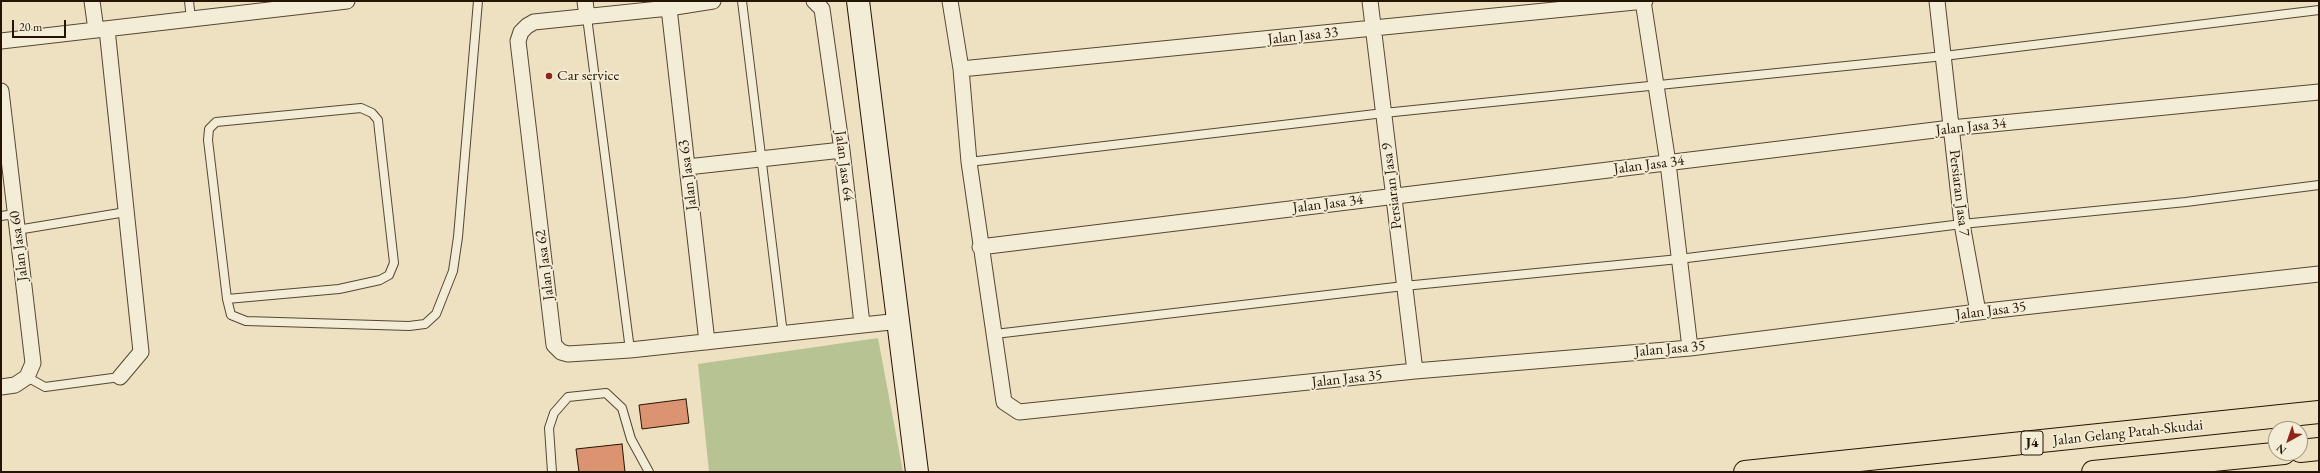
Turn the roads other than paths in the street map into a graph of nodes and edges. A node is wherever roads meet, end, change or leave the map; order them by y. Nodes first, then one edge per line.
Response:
1 (92, 1) edge
2 (189, 1) edge
3 (347, 1) edge
4 (478, 1) edge
5 (585, 1) edge
6 (713, 1) edge
7 (742, 1) edge
8 (858, 1) edge
9 (950, 1) edge
10 (1370, 1) edge
11 (1644, 1) edge
12 (1937, 1) edge
13 (296, 4) edge
14 (818, 5) edge
15 (669, 8) junction
16 (2319, 10) edge
17 (588, 17) junction
18 (192, 19) junction
19 (101, 29) junction
20 (1373, 29) junction
21 (1, 41) edge
22 (1944, 56) junction
23 (960, 69) junction
24 (1657, 87) junction
25 (1, 91) edge
26 (2319, 92) edge
27 (1384, 114) junction
28 (1951, 128) junction
29 (842, 150) junction
30 (761, 160) junction
31 (969, 162) junction
32 (1668, 163) junction
33 (687, 167) junction
34 (2319, 185) edge
35 (1393, 196) junction
36 (126, 212) junction
37 (8, 215) edge
38 (1962, 224) junction
39 (17, 230) junction
40 (980, 247) junction
41 (1679, 259) junction
42 (2319, 274) edge
43 (1404, 286) junction
44 (227, 299) junction
45 (1978, 312) junction
46 (900, 321) junction
47 (862, 324) junction
48 (784, 334) junction
49 (995, 334) junction
50 (707, 342) junction
51 (1690, 348) junction
52 (630, 350) junction
53 (1415, 372) junction
54 (27, 377) junction
55 (120, 377) joint
56 (1, 387) edge
57 (2319, 412) edge
58 (2319, 450) edge
59 (2308, 451) edge
60 (2268, 455) edge
61 (552, 472) edge
62 (649, 472) edge
63 (917, 472) edge
64 (1745, 472) edge
65 (2093, 472) edge

1 - 19 street
2 - 18 lane
3 - 13 street
4 - 44 lane
5 - 17 street
6 - 15 street, Jalan Jasa 62
7 - 30 lane
8 - 46 street
9 - 23 street
10 - 20 street, Persiaran Jasa 9
11 - 20 street, Jalan Jasa 33
11 - 24 street
12 - 22 street, Persiaran Jasa 7
13 - 18 street
14 - 29 street, Jalan Jasa 64
15 - 17 street, Jalan Jasa 62
15 - 33 street, Jalan Jasa 63
16 - 22 lane
17 - 52 lane
17 - 52 street, Jalan Jasa 62
18 - 19 street
19 - 21 street
19 - 36 street
20 - 23 street, Jalan Jasa 33
20 - 27 street, Persiaran Jasa 9
22 - 24 lane
22 - 28 street, Persiaran Jasa 7
23 - 31 street
24 - 27 lane
24 - 32 street
25 - 37 street, Jalan Jasa 60
26 - 28 street, Jalan Jasa 34
27 - 31 lane
27 - 35 street, Persiaran Jasa 9
28 - 32 street, Jalan Jasa 34
28 - 38 street, Persiaran Jasa 7
29 - 30 street
29 - 47 street, Jalan Jasa 64
30 - 33 street
30 - 48 lane
31 - 40 street
32 - 35 street, Jalan Jasa 34
32 - 41 street
33 - 50 street, Jalan Jasa 63
34 - 38 lane
35 - 40 street, Jalan Jasa 34
35 - 43 street, Persiaran Jasa 9
36 - 39 lane
36 - 55 street
37 - 39 street, Jalan Jasa 60
38 - 41 lane
38 - 45 street, Persiaran Jasa 7
39 - 54 street, Jalan Jasa 60
40 - 49 street
41 - 43 lane
41 - 51 street
42 - 45 street, Jalan Jasa 35
43 - 49 lane
43 - 53 street, Persiaran Jasa 9
44 - 44 lane
45 - 51 street, Jalan Jasa 35
46 - 47 street, Jalan Jasa 62
46 - 63 street
47 - 48 street, Jalan Jasa 62
48 - 50 street, Jalan Jasa 62
49 - 53 street, Jalan Jasa 35
50 - 52 street, Jalan Jasa 62
51 - 53 street, Jalan Jasa 35
54 - 55 lane
54 - 56 street
57 - 64 main road, Jalan Gelang Patah-Skudai / J4
58 - 59 main road
60 - 65 main road
61 - 62 lane

